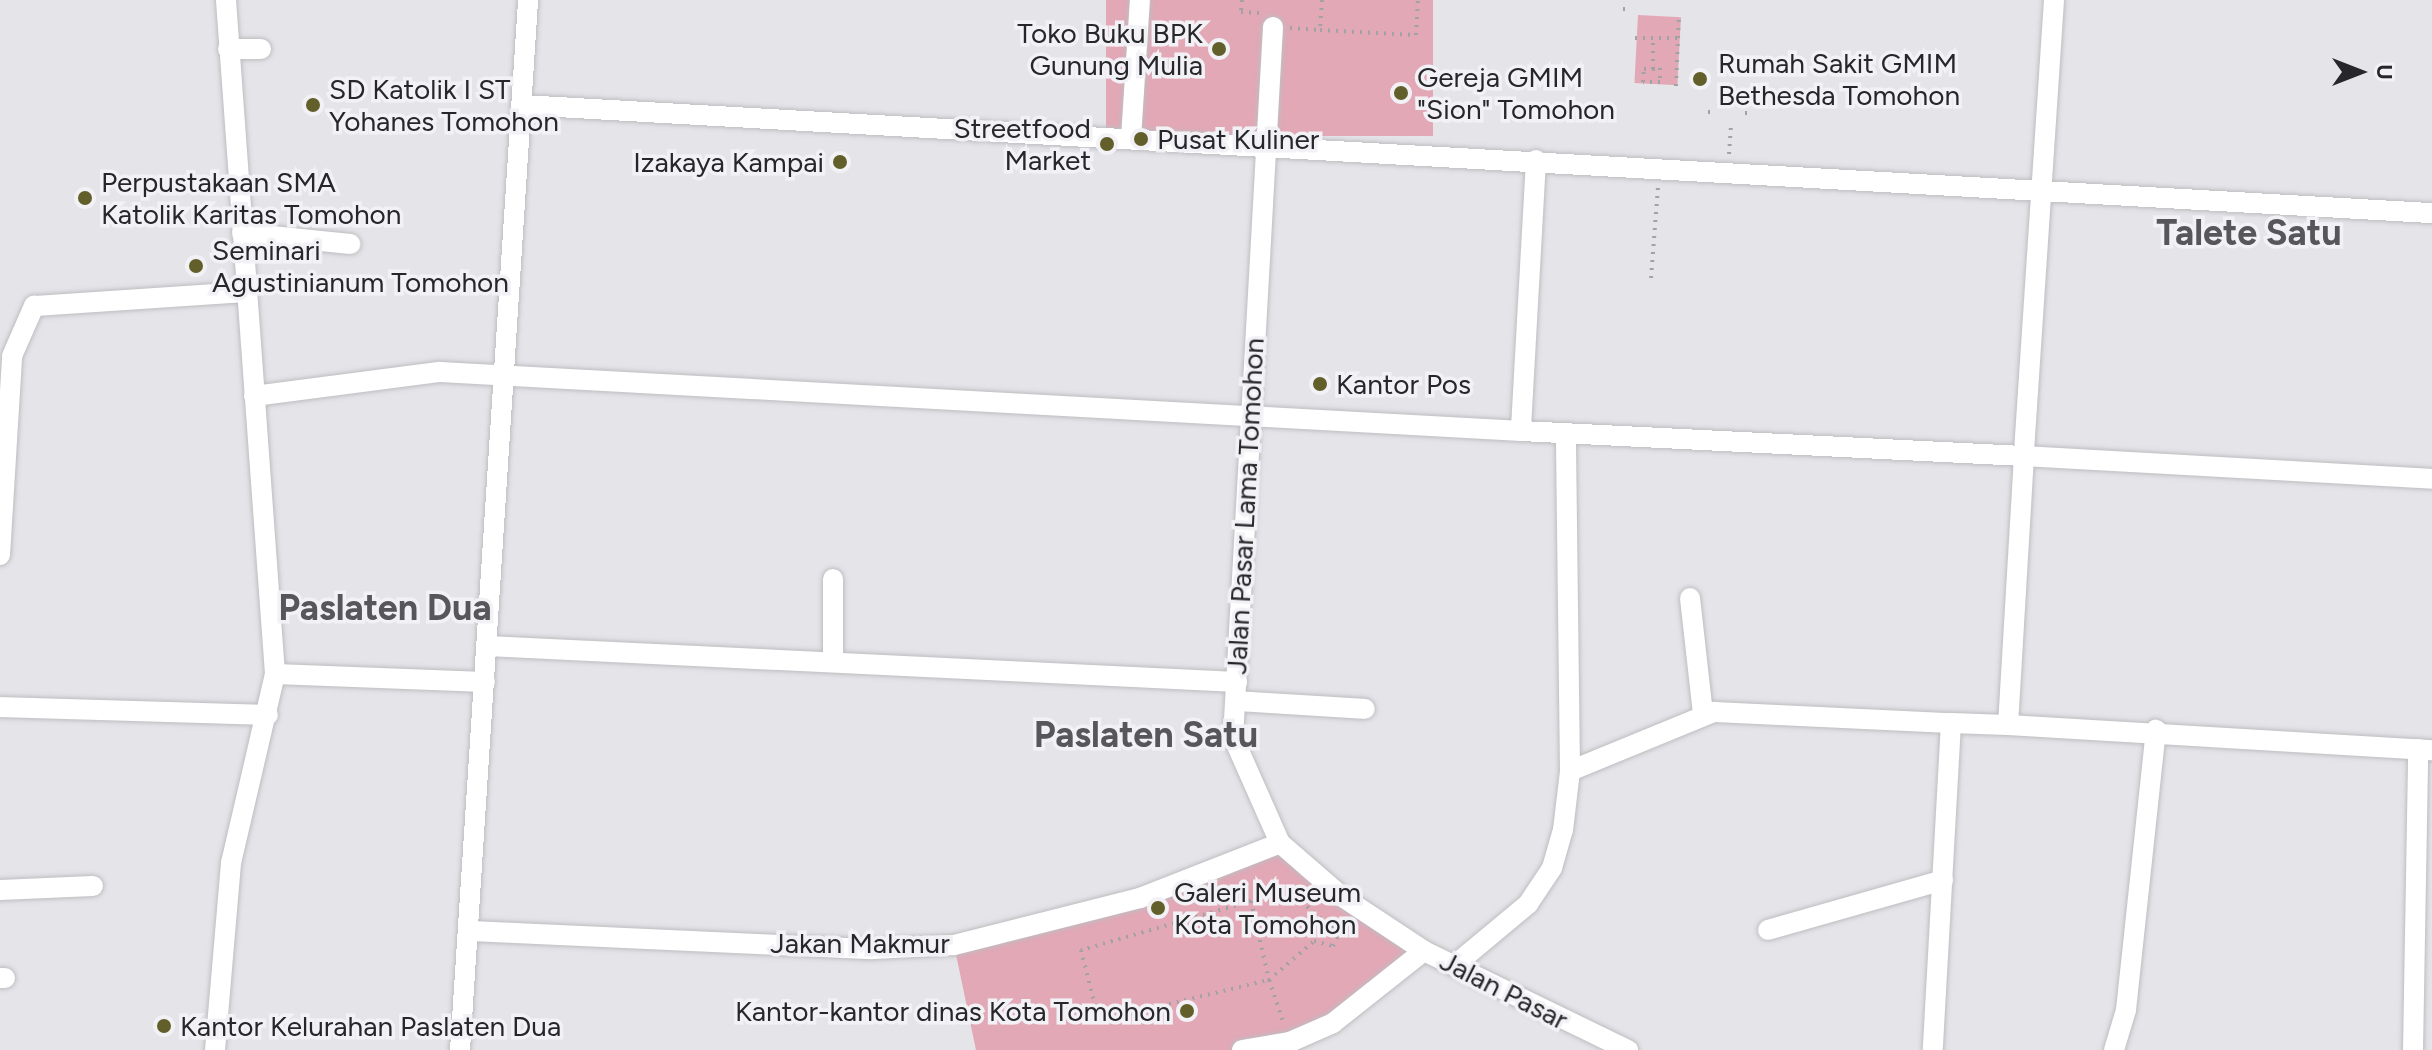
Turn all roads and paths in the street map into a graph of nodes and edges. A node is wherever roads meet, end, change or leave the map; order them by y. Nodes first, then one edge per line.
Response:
1 (226, 0) edge
2 (528, 0) edge
3 (1140, 0) edge
4 (1418, 0) edge
5 (2054, 0) edge
6 (1242, 1) edge
7 (1320, 2) edge
8 (1679, 15) dead end
9 (1274, 20) joint
10 (1635, 38) dead end
11 (1653, 38) junction
12 (1678, 38) junction
13 (228, 49) junction
14 (261, 49) dead end
15 (1653, 69) junction
16 (1676, 86) dead end
17 (522, 105) junction
18 (1731, 124) dead end
19 (1131, 138) junction
20 (1263, 148) junction
21 (1536, 160) junction
22 (1659, 168) junction
23 (1728, 172) junction
24 (2044, 191) junction
25 (2432, 213) edge
26 (242, 233) junction
27 (350, 244) dead end
28 (1651, 278) dead end
29 (247, 292) junction
30 (502, 375) junction
31 (254, 396) junction
32 (1248, 415) junction
33 (1521, 431) junction
34 (1566, 435) junction
35 (2024, 456) junction
36 (2432, 479) edge
37 (0, 555) edge
38 (833, 579) dead end
39 (1690, 598) dead end
40 (487, 646) junction
41 (833, 662) junction
42 (275, 674) junction
43 (485, 682) junction
44 (1236, 692) junction
45 (0, 707) edge
46 (1365, 709) dead end
47 (1703, 714) junction
48 (268, 715) junction
49 (1951, 723) junction
50 (2008, 725) junction
51 (2156, 730) junction
52 (2425, 750) edge
53 (1570, 771) junction
54 (1280, 843) junction
55 (1943, 880) junction
56 (93, 886) dead end
57 (0, 890) edge
58 (1251, 901) junction
59 (1768, 930) dead end
60 (471, 931) junction
61 (1424, 951) junction
62 (1456, 964) junction
63 (1269, 980) junction
64 (2423, 986) edge
65 (1291, 1046) edge
66 (1621, 1049) edge
67 (215, 1050) edge
68 (460, 1050) edge
69 (1242, 1050) edge
70 (1933, 1050) edge
71 (2114, 1050) edge
72 (2413, 1050) edge

1 - 13 street
2 - 17 street
3 - 19 street
4 - 7 path
5 - 24 street
6 - 9 path
8 - 12 path
9 - 20 street, Jalan Pasar Lama Tomohon
10 - 11 path
11 - 12 path
11 - 15 path
12 - 16 path
13 - 14 street
13 - 26 street
15 - 15 path
17 - 19 street
17 - 30 street
18 - 23 path
19 - 20 street
20 - 21 street
20 - 32 street, Jalan Pasar Lama Tomohon
21 - 22 street
21 - 33 street
22 - 23 street
22 - 28 path
23 - 24 street
24 - 25 street
24 - 35 street
26 - 27 street
26 - 29 street
29 - 31 street
29 - 37 street
30 - 31 street
30 - 32 street
30 - 40 street
31 - 42 street
32 - 33 street
32 - 44 street, Jalan Pasar Lama Tomohon
33 - 34 street
34 - 35 street
34 - 53 street
35 - 36 street
35 - 50 street
38 - 41 street
39 - 47 street
40 - 41 street
40 - 43 street
41 - 44 street
42 - 43 street
42 - 48 street
43 - 60 street
44 - 46 street
44 - 54 street, Jalan Pasar Lama Tomohon
45 - 48 street
47 - 49 street
47 - 53 street
48 - 67 street
49 - 50 street
49 - 55 street
50 - 51 street
51 - 52 street
51 - 71 street
52 - 64 street
53 - 62 street
54 - 60 street, Jakan Makmur
54 - 61 street, Jalan Pasar Lama Tomohon
55 - 59 street
55 - 70 street
56 - 57 street
58 - 63 path
58 - 63 path
58 - 63 path
60 - 68 street
61 - 62 street, Jalan Pasar
61 - 65 street
62 - 66 street, Jalan Pasar
63 - 65 path
64 - 72 street
65 - 69 street

